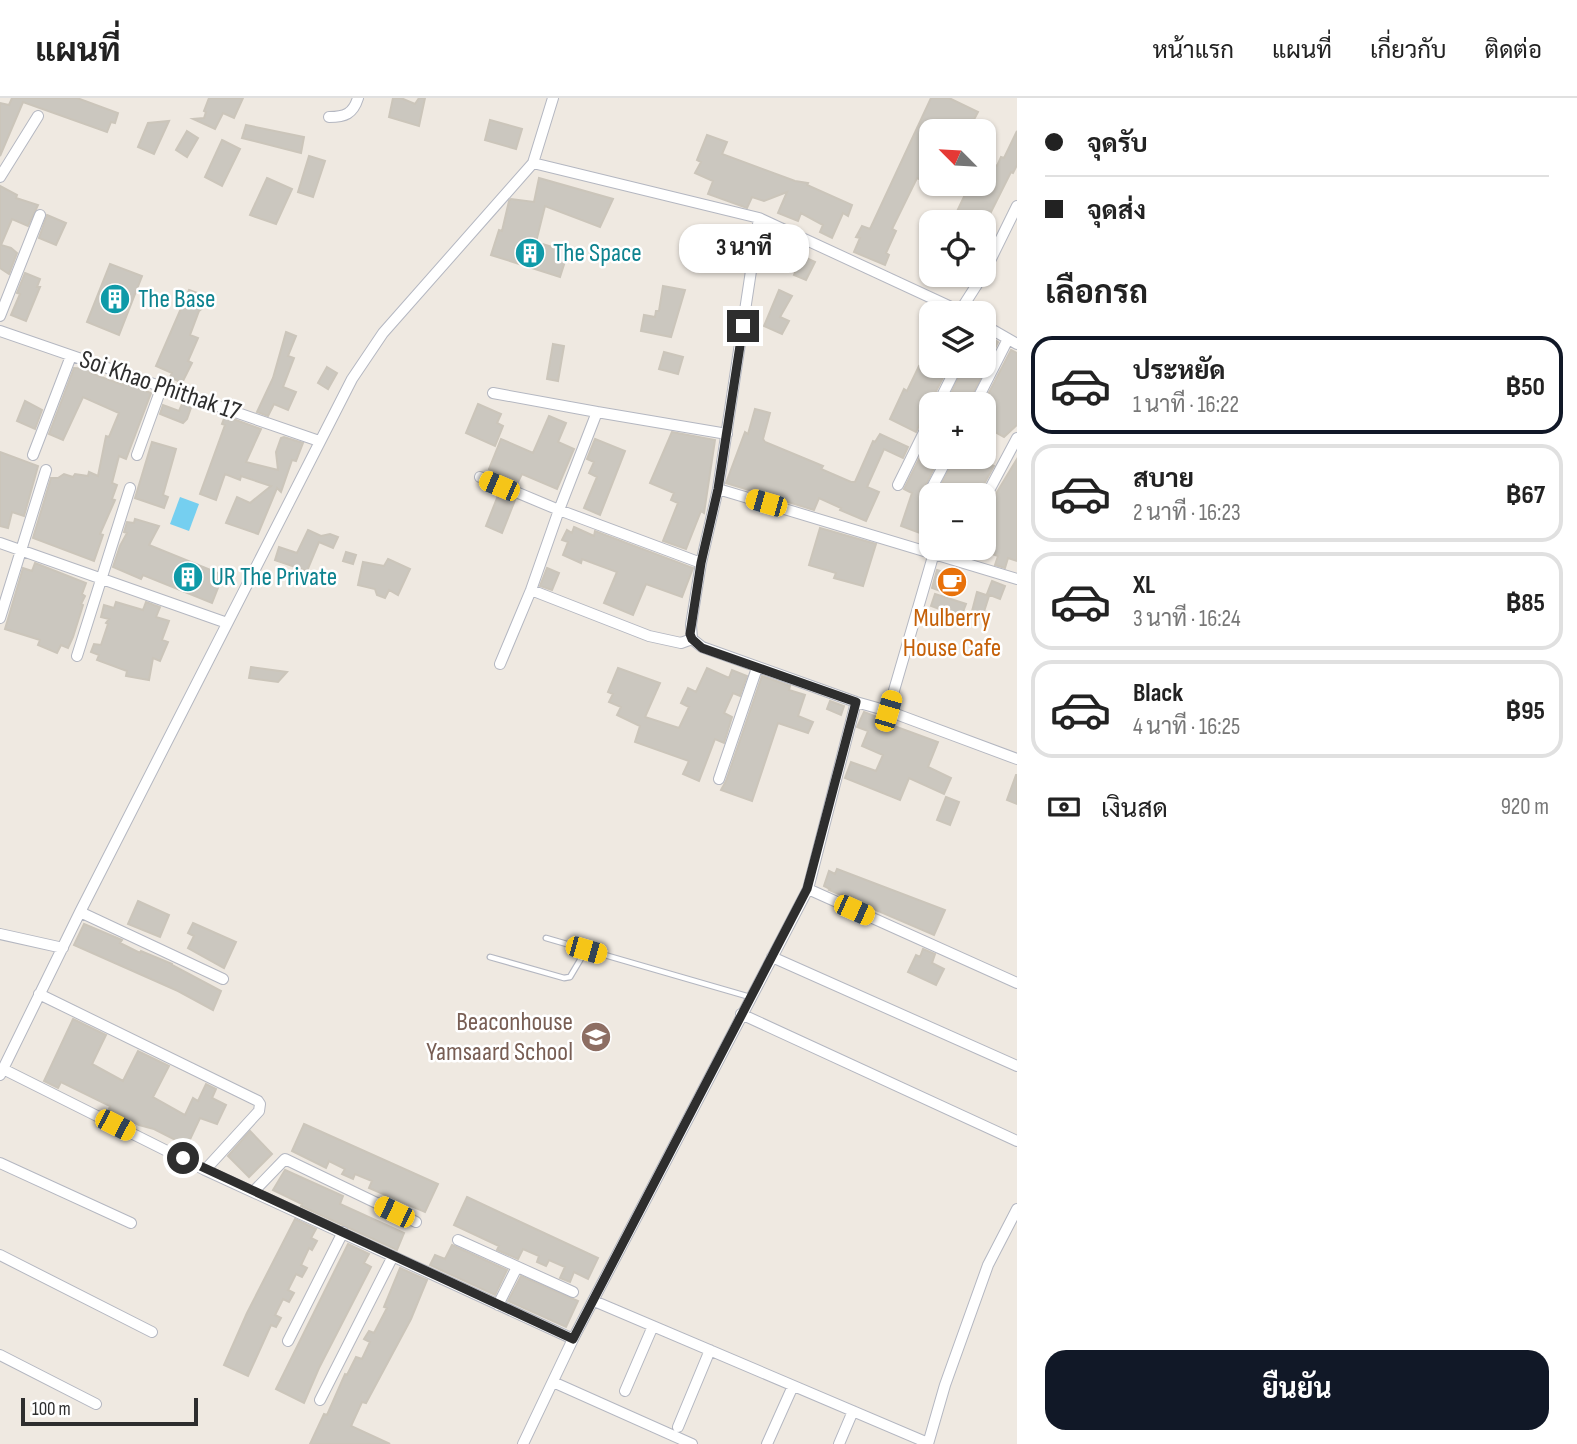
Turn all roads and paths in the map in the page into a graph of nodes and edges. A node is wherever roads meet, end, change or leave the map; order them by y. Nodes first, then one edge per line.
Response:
1 (358, 98) edge
2 (553, 98) edge
3 (38, 116) dead end
4 (329, 117) dead end
5 (533, 163) junction
6 (0, 177) edge
7 (1017, 206) edge
8 (40, 215) dead end
9 (759, 218) junction
10 (996, 248) edge
11 (938, 301) edge
12 (0, 316) edge
13 (0, 331) edge
14 (996, 332) edge
15 (1012, 341) edge
16 (71, 356) junction
17 (162, 386) junction
18 (982, 392) edge
19 (493, 393) dead end
20 (597, 412) junction
21 (727, 434) junction
22 (1017, 438) edge
23 (319, 441) junction
24 (919, 442) edge
25 (137, 455) dead end
26 (33, 456) dead end
27 (46, 470) dead end
28 (480, 477) dead end
29 (993, 483) edge
30 (898, 485) dead end
31 (131, 488) dead end
32 (718, 489) junction
33 (558, 510) junction
34 (0, 543) edge
35 (919, 549) edge
36 (21, 550) junction
37 (932, 560) edge
38 (956, 560) edge
39 (701, 563) junction
40 (102, 578) junction
41 (1017, 579) edge
42 (531, 590) junction
43 (0, 618) edge
44 (227, 623) junction
45 (692, 639) junction
46 (77, 656) dead end
47 (500, 664) dead end
48 (757, 668) junction
49 (856, 702) junction
50 (888, 711) junction
51 (1017, 759) edge
52 (719, 779) dead end
53 (807, 889) junction
54 (80, 912) junction
55 (0, 934) edge
56 (547, 938) dead end
57 (62, 948) junction
58 (586, 950) junction
59 (490, 957) dead end
60 (772, 957) junction
61 (223, 979) dead end
62 (1017, 983) edge
63 (39, 994) junction
64 (750, 997) junction
65 (741, 1014) junction
66 (1017, 1066) edge
67 (1, 1072) edge
68 (1017, 1141) edge
69 (0, 1163) edge
70 (205, 1170) junction
71 (254, 1192) junction
72 (1017, 1209) edge
73 (416, 1222) dead end
74 (131, 1223) dead end
75 (344, 1232) junction
76 (458, 1240) dead end
77 (0, 1255) edge
78 (393, 1256) junction
79 (517, 1267) junction
80 (573, 1292) dead end
81 (594, 1301) junction
82 (498, 1306) junction
83 (653, 1326) junction
84 (152, 1332) dead end
85 (573, 1339) junction
86 (288, 1341) dead end
87 (710, 1350) junction
88 (0, 1355) edge
89 (553, 1382) junction
90 (793, 1386) junction
91 (625, 1391) dead end
92 (320, 1399) dead end
93 (96, 1404) dead end
94 (853, 1411) junction
95 (678, 1427) dead end
96 (928, 1443) edge
97 (523, 1444) edge
98 (692, 1444) edge
99 (767, 1444) edge
100 (839, 1444) edge

1 - 4 street
2 - 5 street
3 - 6 street
5 - 9 street
5 - 23 street
7 - 10 street
8 - 12 street
9 - 11 street
9 - 21 street
13 - 16 street, Soi Khao Phithak 17
14 - 15 street
15 - 18 street
16 - 17 street, Soi Khao Phithak 17
16 - 26 street
17 - 23 street, Soi Khao Phithak 17
17 - 25 street
19 - 20 street
20 - 21 street
20 - 33 street
21 - 32 street
22 - 29 street
23 - 44 street
24 - 30 street
27 - 36 street
28 - 33 street
31 - 40 street
32 - 35 street
32 - 39 street
33 - 39 street
33 - 42 street
34 - 36 street
36 - 40 street
36 - 43 street
37 - 50 street
38 - 41 street
39 - 45 street
40 - 44 street
40 - 46 street
42 - 45 street
42 - 47 street
44 - 54 street
45 - 48 street
48 - 49 street
48 - 52 street
49 - 50 street
49 - 53 street
50 - 51 street
53 - 60 street
53 - 62 street
54 - 57 street
54 - 61 street
55 - 57 street
56 - 58 lane
57 - 63 street
58 - 59 lane
58 - 64 lane
60 - 64 street
60 - 66 street
63 - 67 street
63 - 70 street
64 - 65 street
65 - 68 street
65 - 81 street
67 - 70 street
69 - 74 street
70 - 71 street
71 - 73 street
71 - 75 street
72 - 96 street
75 - 78 street
75 - 86 street
76 - 79 street
77 - 84 street
78 - 82 street
78 - 92 street
79 - 80 street
79 - 82 street
81 - 83 street
81 - 85 street
82 - 85 street
83 - 87 street
83 - 91 street
85 - 89 street
87 - 90 street
87 - 95 street
88 - 93 street
89 - 97 street
89 - 98 street
90 - 94 street
90 - 99 street
94 - 96 street
94 - 100 street

